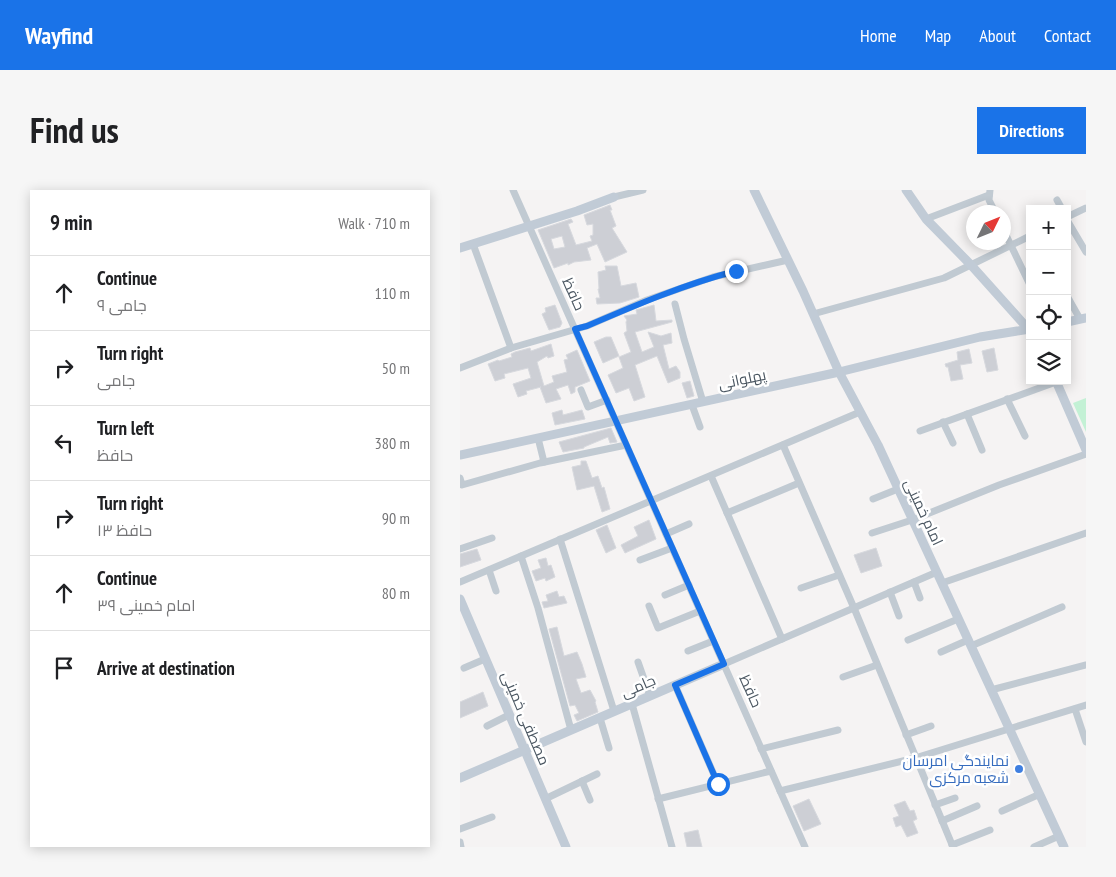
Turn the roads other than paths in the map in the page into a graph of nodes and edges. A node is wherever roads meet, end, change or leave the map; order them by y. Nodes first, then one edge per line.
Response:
1 (513, 190) edge
2 (643, 190) edge
3 (754, 190) edge
4 (906, 190) edge
5 (989, 193) edge
6 (614, 197) joint
7 (1057, 200) dead end
8 (992, 205) edge
9 (1060, 205) edge
10 (1086, 208) edge
11 (1071, 216) edge
12 (926, 218) junction
13 (1071, 225) edge
14 (530, 226) junction
15 (1026, 238) edge
16 (472, 244) junction
17 (1011, 245) edge
18 (1011, 247) edge
19 (460, 248) edge
20 (1000, 250) edge
21 (1086, 252) edge
22 (788, 260) junction
23 (971, 265) junction
24 (1026, 277) edge
25 (1071, 302) edge
26 (675, 304) dead end
27 (813, 314) junction
28 (1083, 319) edge
29 (1026, 326) edge
30 (575, 329) junction
31 (1026, 329) edge
32 (512, 348) junction
33 (460, 368) edge
34 (839, 372) junction
35 (1045, 385) edge
36 (1058, 385) edge
37 (581, 390) dead end
38 (1007, 399) junction
39 (607, 400) junction
40 (703, 402) junction
41 (692, 405) junction
42 (860, 412) junction
43 (967, 414) junction
44 (616, 421) junction
45 (943, 422) junction
46 (700, 427) dead end
47 (920, 431) dead end
48 (1025, 436) dead end
49 (538, 438) junction
50 (953, 443) dead end
51 (626, 445) junction
52 (782, 445) junction
53 (982, 450) dead end
54 (1086, 450) edge
55 (1086, 454) edge
56 (460, 455) edge
57 (542, 463) junction
58 (711, 476) junction
59 (461, 482) edge
60 (799, 483) junction
61 (898, 489) junction
62 (873, 499) dead end
63 (651, 501) junction
64 (727, 513) junction
65 (912, 520) junction
66 (689, 524) dead end
67 (872, 533) dead end
68 (1086, 533) edge
69 (666, 534) junction
70 (492, 538) dead end
71 (560, 539) junction
72 (672, 548) junction
73 (460, 549) edge
74 (521, 556) junction
75 (640, 560) dead end
76 (489, 570) junction
77 (937, 572) junction
78 (839, 575) junction
79 (460, 582) edge
80 (914, 582) junction
81 (942, 583) junction
82 (689, 585) junction
83 (802, 588) dead end
84 (496, 591) dead end
85 (890, 592) junction
86 (665, 595) dead end
87 (920, 598) dead end
88 (460, 599) edge
89 (648, 606) dead end
90 (1062, 607) dead end
91 (854, 608) junction
92 (700, 611) junction
93 (462, 612) edge
94 (898, 616) dead end
95 (958, 619) junction
96 (782, 639) junction
97 (908, 640) dead end
98 (714, 641) junction
99 (970, 643) junction
100 (688, 651) dead end
101 (941, 652) dead end
102 (485, 659) junction
103 (638, 662) dead end
104 (724, 664) junction
105 (877, 664) junction
106 (1083, 666) edge
107 (464, 668) dead end
108 (843, 677) dead end
109 (675, 685) junction
110 (991, 690) junction
111 (650, 696) junction
112 (632, 704) junction
113 (1086, 705) edge
114 (1076, 709) junction
115 (614, 711) junction
116 (509, 715) junction
117 (600, 718) junction
118 (487, 726) dead end
119 (931, 726) dead end
120 (571, 730) junction
121 (838, 730) dead end
122 (1010, 730) junction
123 (906, 735) junction
124 (1086, 742) edge
125 (609, 748) dead end
126 (761, 749) junction
127 (524, 750) junction
128 (916, 758) junction
129 (771, 771) junction
130 (597, 774) dead end
131 (460, 778) edge
132 (582, 781) junction
133 (718, 784) junction
134 (780, 791) junction
135 (1040, 794) junction
136 (955, 798) dead end
137 (545, 799) junction
138 (658, 799) junction
139 (590, 800) dead end
140 (935, 805) junction
141 (977, 806) dead end
142 (1002, 811) dead end
143 (492, 817) dead end
144 (942, 821) junction
145 (460, 829) edge
146 (990, 830) dead end
147 (1059, 836) junction
148 (460, 842) edge
149 (563, 846) edge
150 (952, 846) edge
151 (461, 847) edge
152 (672, 847) edge
153 (805, 847) edge
154 (1034, 847) edge
155 (1064, 847) edge

1 - 14 street, حافظ
2 - 6 street
3 - 22 main road, امام خمینی
4 - 12 main road
5 - 8 street
5 - 12 street
6 - 14 main road
7 - 9 street
10 - 11 street
12 - 23 main road
13 - 21 street
14 - 16 main road
14 - 30 street, حافظ
15 - 17 street
16 - 19 main road
16 - 32 street
18 - 24 street
20 - 23 street
22 - 27 main road, امام خمینی
22 - 30 street
23 - 27 street
23 - 29 main road
25 - 28 street
26 - 40 street
27 - 34 main road, امام خمینی
30 - 32 street
30 - 39 street, حافظ
31 - 34 main road, پهلوانی
32 - 33 street
34 - 40 main road, پهلوانی
34 - 42 main road, امام خمینی
35 - 38 street
36 - 54 main road
37 - 39 street
38 - 43 street
38 - 48 street
39 - 44 street, حافظ
40 - 41 main road, پهلوانی
41 - 44 main road, پهلوانی
41 - 46 street
42 - 52 street
42 - 61 main road, امام خمینی
43 - 45 street
43 - 53 street
44 - 49 main road, پهلوانی
44 - 51 street, حافظ
45 - 47 street
45 - 50 street
49 - 56 main road, پهلوانی
49 - 57 street
51 - 57 street
51 - 63 street, حافظ
52 - 58 street
52 - 60 street
55 - 65 street
57 - 59 street
58 - 63 street
58 - 64 street
60 - 64 street
60 - 78 street
61 - 62 street
61 - 65 main road, امام خمینی
63 - 69 street, حافظ
63 - 71 street
64 - 96 street
65 - 67 street
65 - 77 main road, امام خمینی
66 - 69 street
68 - 81 street
69 - 72 street, حافظ
70 - 73 street
71 - 74 street
71 - 115 street
72 - 75 street
72 - 82 street, حافظ
74 - 76 street
74 - 120 street
76 - 79 street
76 - 84 street
77 - 80 street, جامی
77 - 81 main road, امام خمینی
78 - 83 street
78 - 91 street
80 - 85 street, جامی
80 - 87 street
81 - 95 main road, امام خمینی
82 - 86 street
82 - 92 street, حافظ
85 - 91 street, جامی
85 - 94 street
88 - 93 main road, مصطفی خمینی
89 - 92 street
90 - 99 street
91 - 96 street, جامی
91 - 105 street
92 - 98 street, حافظ
93 - 102 main road, مصطفی خمینی
95 - 97 street
95 - 99 main road, امام خمینی
96 - 104 street, جامی
98 - 100 street
98 - 104 street, حافظ
99 - 101 street
99 - 110 main road, امام خمینی
102 - 107 street
102 - 116 main road, مصطفی خمینی
103 - 111 street
104 - 109 main road, جامی
104 - 126 street, حافظ
105 - 108 street
105 - 123 street
106 - 110 street
109 - 111 main road, جامی
109 - 133 street
110 - 122 main road, امام خمینی
111 - 112 main road, جامی
112 - 115 main road, جامی
112 - 138 street
113 - 114 street
114 - 122 street
114 - 124 street
115 - 117 main road, جامی
116 - 118 street
116 - 127 main road, مصطفی خمینی
117 - 120 main road, جامی
117 - 125 street
119 - 123 street
120 - 127 main road, جامی
121 - 126 street
122 - 128 street
122 - 135 main road, امام خمینی
123 - 128 street
126 - 129 street, حافظ
127 - 131 main road, جامی
127 - 137 main road, مصطفی خمینی
128 - 134 street
128 - 140 street
129 - 133 street
129 - 134 street, حافظ
130 - 132 street
132 - 137 street
132 - 139 street
133 - 138 street
134 - 153 street, حافظ
135 - 142 street
135 - 147 main road, امام خمینی
136 - 140 street
137 - 149 main road, مصطفی خمینی
138 - 152 street
140 - 144 street
141 - 144 street
143 - 145 street
144 - 150 street
146 - 150 street
147 - 154 street
147 - 155 main road, امام خمینی
148 - 151 street

